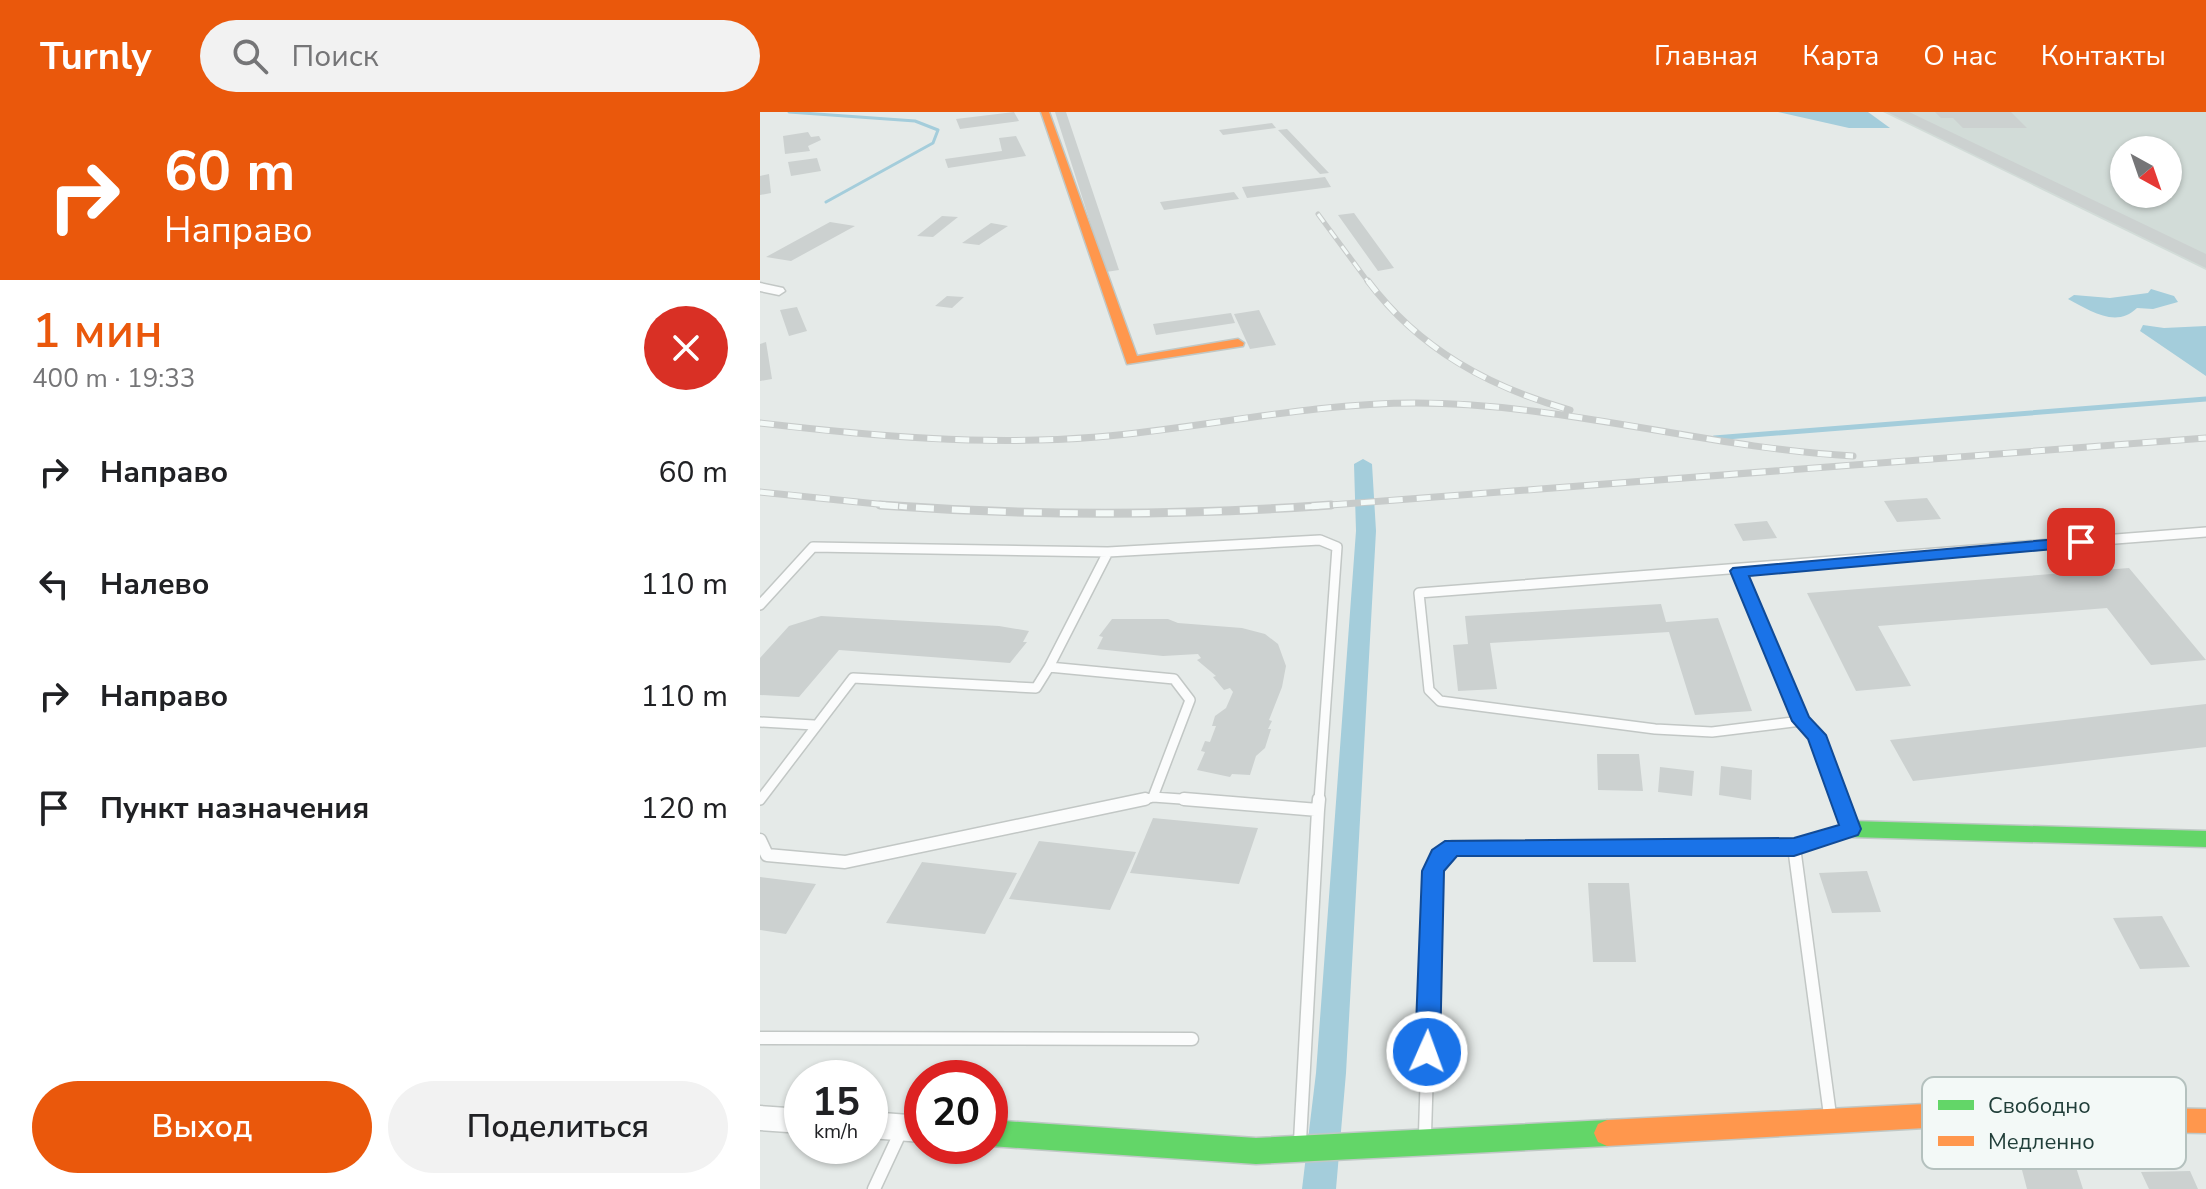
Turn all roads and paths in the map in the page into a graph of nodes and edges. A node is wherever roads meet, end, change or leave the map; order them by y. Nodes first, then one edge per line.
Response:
1 (1045, 112) edge
2 (760, 287) edge
3 (779, 291) dead end
4 (1238, 343) dead end
5 (2206, 532) edge
6 (1108, 552) junction
7 (1739, 571) junction
8 (760, 605) edge
9 (1049, 667) junction
10 (1801, 721) junction
11 (760, 722) edge
12 (814, 725) junction
13 (1153, 797) junction
14 (760, 800) edge
15 (1318, 810) junction
16 (1851, 829) junction
17 (2206, 839) edge
18 (760, 840) edge
19 (1794, 847) junction
20 (760, 1038) edge
21 (1192, 1039) dead end
22 (1922, 1116) edge
23 (760, 1118) edge
24 (784, 1120) edge
25 (1831, 1121) junction
26 (2186, 1121) edge
27 (2206, 1121) edge
28 (1008, 1134) edge
29 (904, 1141) edge
30 (1425, 1143) junction
31 (1300, 1149) junction
32 (874, 1189) edge

1 - 4 street
2 - 3 street
5 - 7 lane
6 - 8 lane
6 - 9 lane
6 - 15 lane
7 - 10 lane
7 - 10 lane
9 - 12 lane
9 - 13 lane
10 - 16 lane
11 - 12 lane
12 - 14 lane
13 - 15 lane
13 - 18 lane
15 - 31 lane
16 - 17 street
16 - 19 lane
19 - 25 lane
19 - 30 lane
20 - 21 lane
22 - 25 street
23 - 24 street
25 - 30 street
26 - 27 street
28 - 31 street
29 - 32 lane
30 - 31 street

